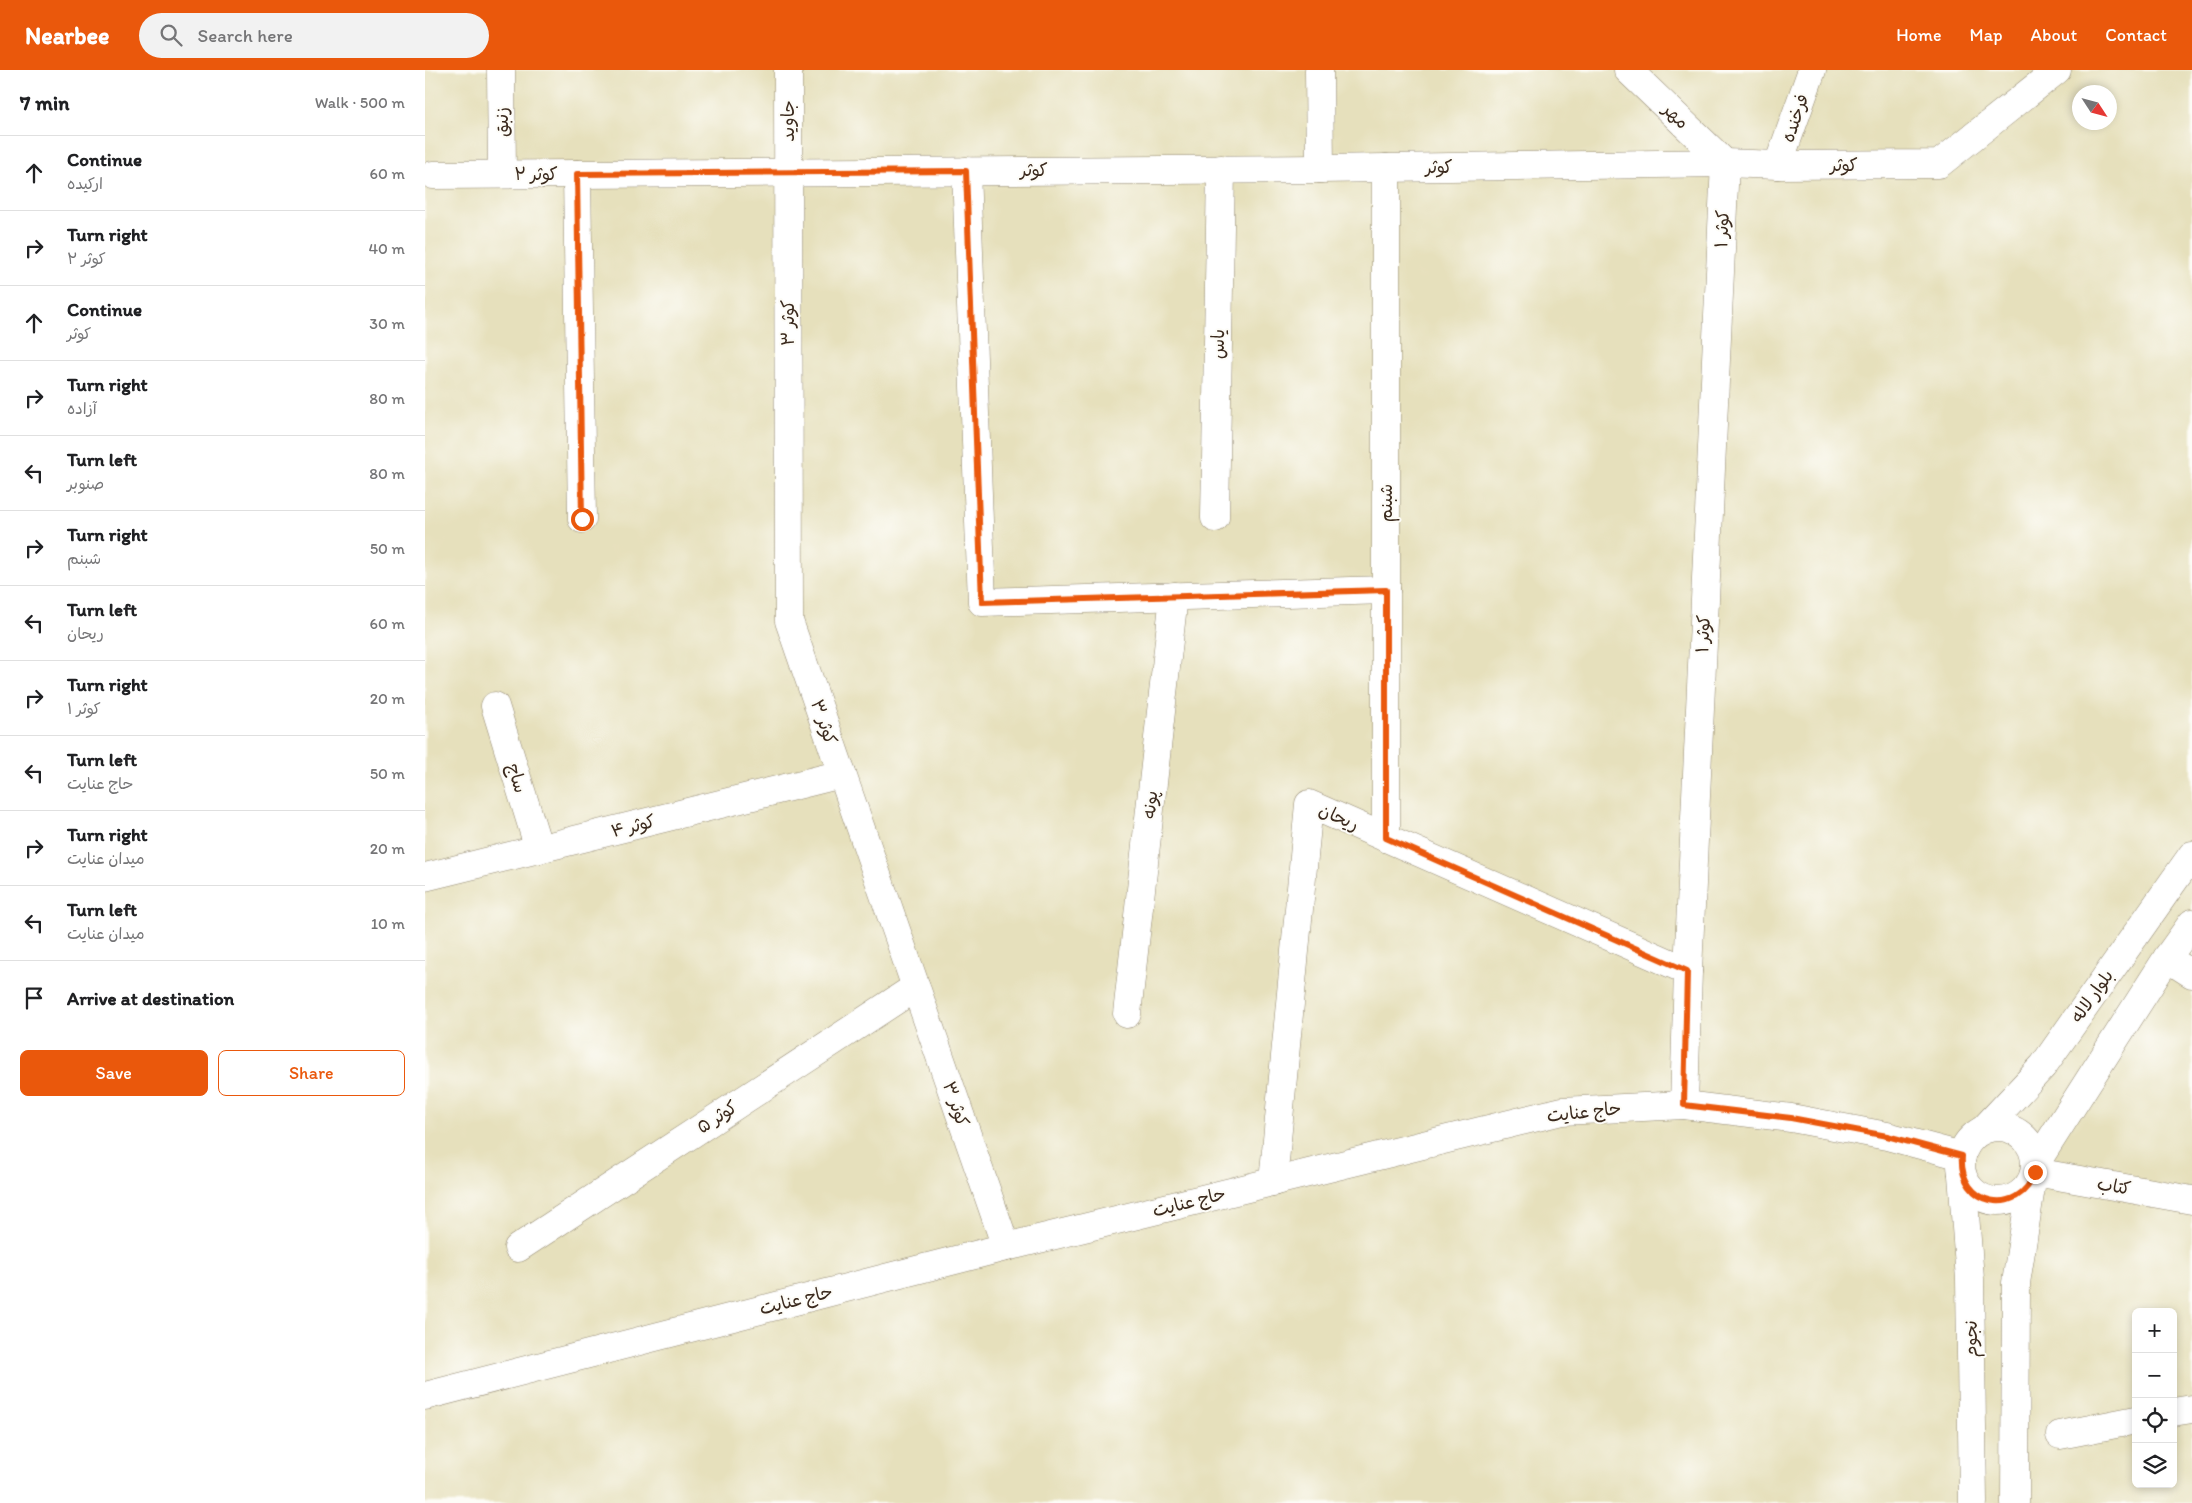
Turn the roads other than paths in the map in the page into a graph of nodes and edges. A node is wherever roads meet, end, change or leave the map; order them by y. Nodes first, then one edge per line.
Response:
1 (501, 70) edge
2 (788, 70) edge
3 (1319, 70) edge
4 (1627, 70) edge
5 (1811, 70) edge
6 (2057, 70) edge
7 (1725, 163) junction
8 (1778, 165) junction
9 (1320, 168) junction
10 (1386, 168) junction
11 (1221, 169) junction
12 (966, 171) junction
13 (788, 172) junction
14 (503, 174) junction
15 (577, 174) junction
16 (433, 175) dead end
17 (1215, 518) dead end
18 (582, 519) dead end
19 (1386, 590) junction
20 (1174, 596) junction
21 (495, 706) dead end
22 (842, 774) junction
23 (1386, 838) junction
24 (539, 849) junction
25 (2192, 855) edge
26 (425, 878) edge
27 (2192, 923) edge
28 (2167, 958) junction
29 (1687, 971) junction
30 (2192, 974) edge
31 (916, 987) junction
32 (1127, 1014) dead end
33 (1684, 1105) junction
34 (1984, 1129) junction
35 (1962, 1165) junction
36 (2035, 1172) junction
37 (1273, 1182) junction
38 (2192, 1200) edge
39 (1005, 1247) junction
40 (518, 1248) dead end
41 (425, 1396) edge
42 (2192, 1409) edge
43 (2177, 1411) edge
44 (2132, 1421) edge
45 (2060, 1435) dead end
46 (1973, 1503) edge
47 (2015, 1503) edge

1 - 14 street, زنبق
2 - 13 street, جاوید
3 - 9 street
4 - 7 street, مهر
5 - 8 street, فرخنده
6 - 8 street, کوثر
7 - 8 street, کوثر
7 - 10 street, کوثر
7 - 29 street, کوثر ۱
9 - 10 street, کوثر
9 - 11 street, کوثر
10 - 19 street, شبنم
11 - 12 street, کوثر
11 - 17 street, یاس
12 - 13 street, کوثر
12 - 20 street
13 - 15 street, کوثر ۲
13 - 22 street, کوثر ۳
14 - 15 street, کوثر ۲
14 - 16 street, کوثر ۲
15 - 18 street
19 - 20 street
19 - 23 street, شبنم
20 - 32 street, پونه
21 - 24 street, ساج
22 - 24 street, کوثر ۴
22 - 31 street, کوثر ۳
23 - 29 street, ریحان
23 - 37 street, ریحان
24 - 26 street, کوثر ۴
25 - 34 street, بلوار لاله
27 - 28 street
28 - 30 street
28 - 36 street
29 - 33 street, کوثر ۱
31 - 39 street, کوثر ۳
31 - 40 street, کوثر ۵
33 - 35 street, حاج عنایت
33 - 37 street, حاج عنایت
34 - 35 street
34 - 36 street
35 - 36 street
35 - 46 street, نجوم
36 - 38 street, کتاب
36 - 47 street
37 - 39 street, حاج عنایت
39 - 41 street, حاج عنایت
42 - 43 street
44 - 45 street

